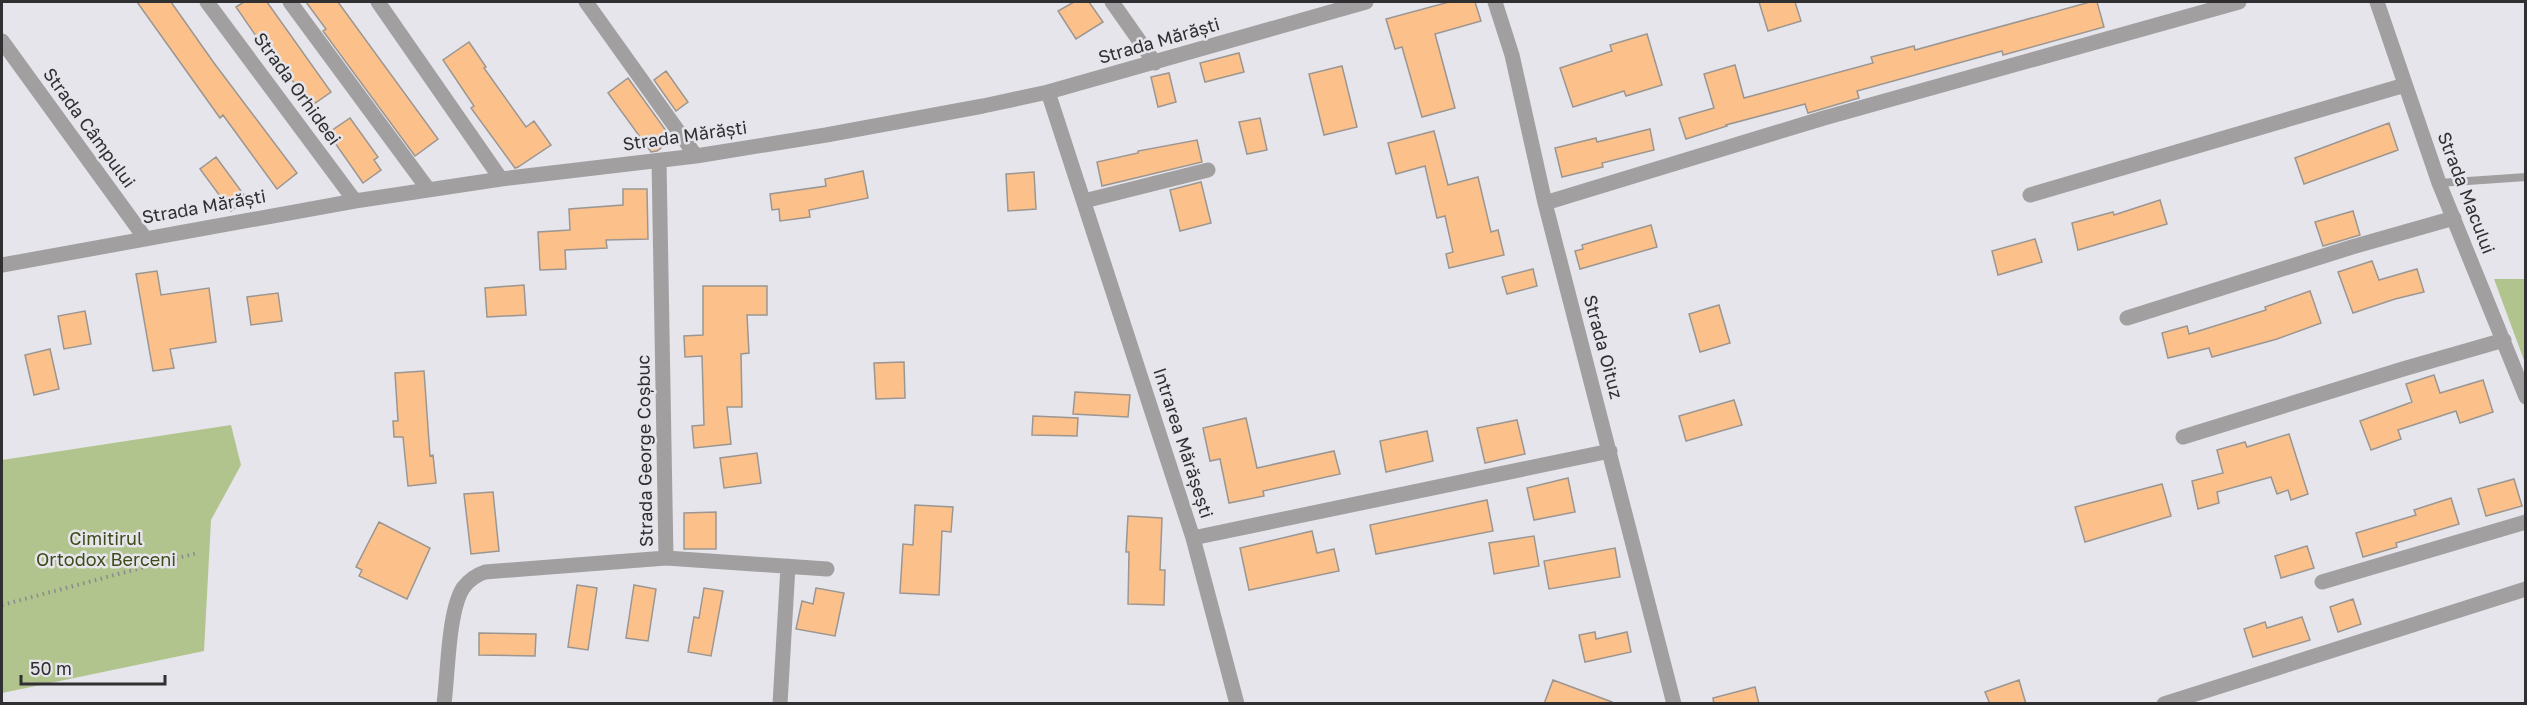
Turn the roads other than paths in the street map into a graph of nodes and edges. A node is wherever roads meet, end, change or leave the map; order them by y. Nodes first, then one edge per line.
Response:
1 (207, 2) edge
2 (290, 2) edge
3 (378, 2) edge
4 (586, 2) edge
5 (1112, 2) edge
6 (1365, 2) edge
7 (1495, 2) edge
8 (2239, 2) edge
9 (2377, 2) edge
10 (2, 41) edge
11 (1155, 63) junction
12 (2405, 85) junction
13 (1048, 92) junction
14 (696, 156) junction
15 (659, 161) junction
16 (1208, 170) dead end
17 (2526, 177) edge
18 (501, 179) junction
19 (2439, 183) junction
20 (428, 189) junction
21 (2030, 195) dead end
22 (355, 201) junction
23 (1084, 201) junction
24 (1545, 203) junction
25 (2454, 218) junction
26 (145, 238) junction
27 (2, 265) edge
28 (2127, 318) dead end
29 (2504, 340) junction
30 (2526, 397) edge
31 (2183, 437) dead end
32 (1610, 451) junction
33 (2526, 522) edge
34 (1193, 538) junction
35 (666, 558) junction
36 (788, 566) junction
37 (827, 569) dead end
38 (2322, 582) dead end
39 (2526, 589) edge
40 (444, 704) edge
41 (780, 704) edge
42 (1237, 704) edge
43 (1674, 704) edge
44 (2164, 704) edge

1 - 22 street, Strada Orhideei
2 - 20 street
3 - 18 street
4 - 14 street
5 - 11 street
6 - 11 street, Strada Mărăști
7 - 24 street, Strada Oituz
8 - 24 street
9 - 12 street, Strada Macului
10 - 26 street, Strada Câmpului
11 - 13 street, Strada Mărăști
12 - 19 street, Strada Macului
12 - 21 street
13 - 14 street, Strada Mărăști
13 - 23 street, Intrarea Mărășești
14 - 15 street, Strada Mărăști
15 - 18 street, Strada Mărăști
15 - 35 street, Strada George Coșbuc
16 - 23 street
17 - 19 lane
18 - 20 street, Strada Mărăști
19 - 25 street, Strada Macului
20 - 22 street, Strada Mărăști
22 - 26 street, Strada Mărăști
23 - 34 street, Intrarea Mărășești
24 - 32 street, Strada Oituz
25 - 28 street
25 - 29 street, Strada Macului
26 - 27 street, Strada Mărăști
29 - 30 street, Strada Macului
29 - 31 street
32 - 34 street, Intrarea Mărășești
32 - 43 street, Strada Oituz
33 - 38 street
34 - 42 street
35 - 36 street
35 - 40 street, Strada George Coșbuc
36 - 37 street
36 - 41 street
39 - 44 street

